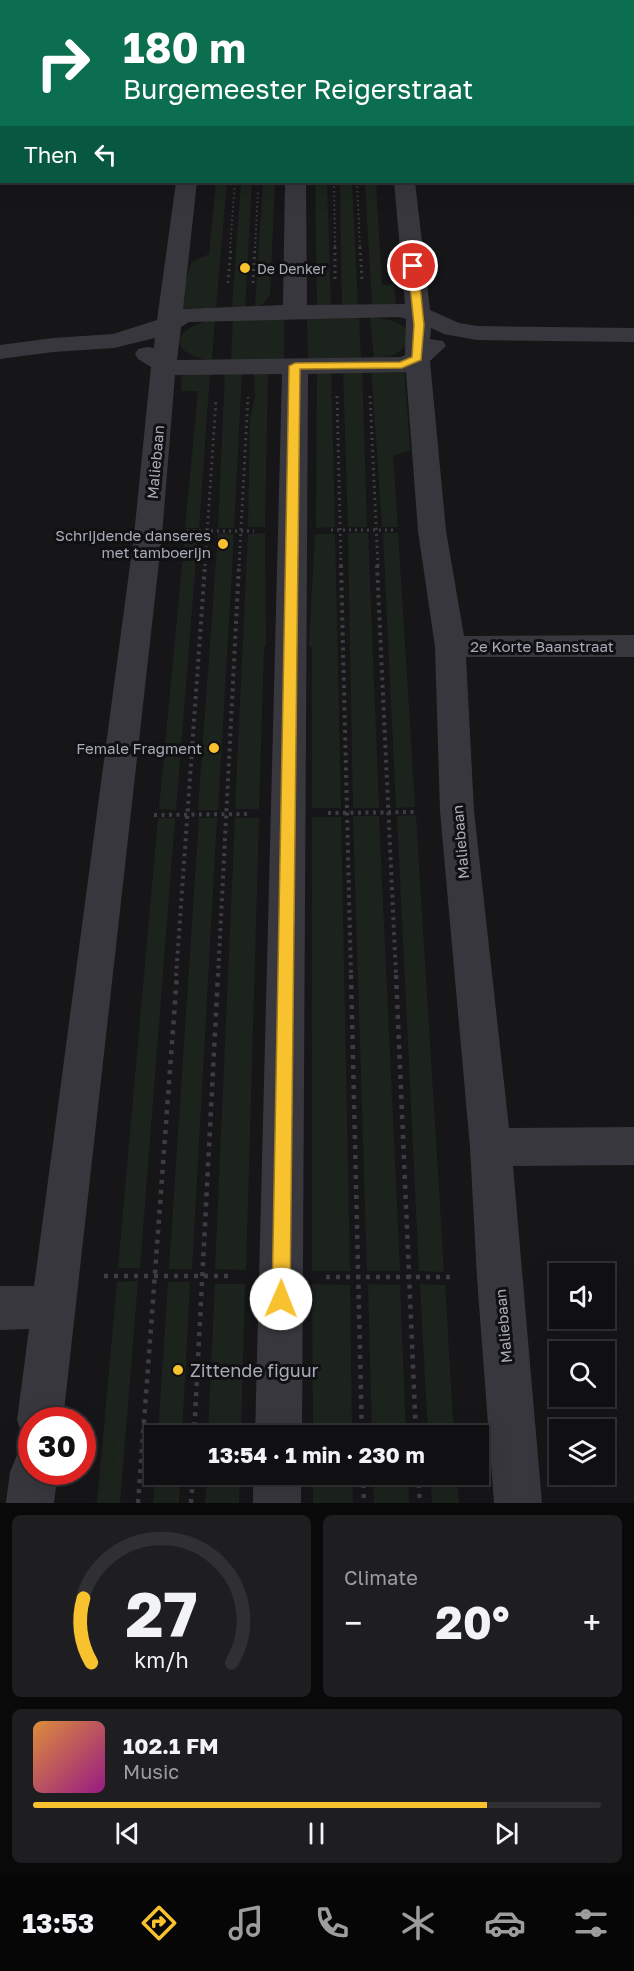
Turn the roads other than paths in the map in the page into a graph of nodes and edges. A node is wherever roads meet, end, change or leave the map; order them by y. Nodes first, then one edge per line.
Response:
1 (186, 183) edge
2 (295, 183) edge
3 (405, 183) edge
4 (295, 312) junction
5 (418, 314) junction
6 (170, 322) junction
7 (477, 333) junction
8 (634, 335) edge
9 (114, 341) junction
10 (0, 352) edge
11 (417, 358) junction
12 (164, 364) junction
13 (295, 366) junction
14 (634, 646) edge
15 (450, 647) junction
16 (634, 1146) edge
17 (491, 1147) junction
18 (54, 1306) junction
19 (0, 1308) edge
20 (42, 1407) edge
21 (278, 1425) edge
22 (32, 1485) edge
23 (277, 1485) edge
24 (30, 1503) edge
25 (277, 1503) edge
26 (518, 1503) edge

1 - 6 street, Maliebaan
2 - 4 street
3 - 5 street, Maliebaan
4 - 5 street
4 - 6 street
5 - 7 street
5 - 11 street, Maliebaan
6 - 9 street
6 - 12 street, Maliebaan
7 - 8 street
7 - 11 street
9 - 10 street
9 - 12 street
11 - 13 street
11 - 15 street, Maliebaan
12 - 13 street
12 - 18 street, Maliebaan
13 - 21 street
14 - 15 street, 2e Korte Baanstraat
15 - 17 street, Maliebaan
16 - 17 street
17 - 26 street, Maliebaan
18 - 19 street
18 - 20 street, Maliebaan
22 - 24 street
23 - 25 street

